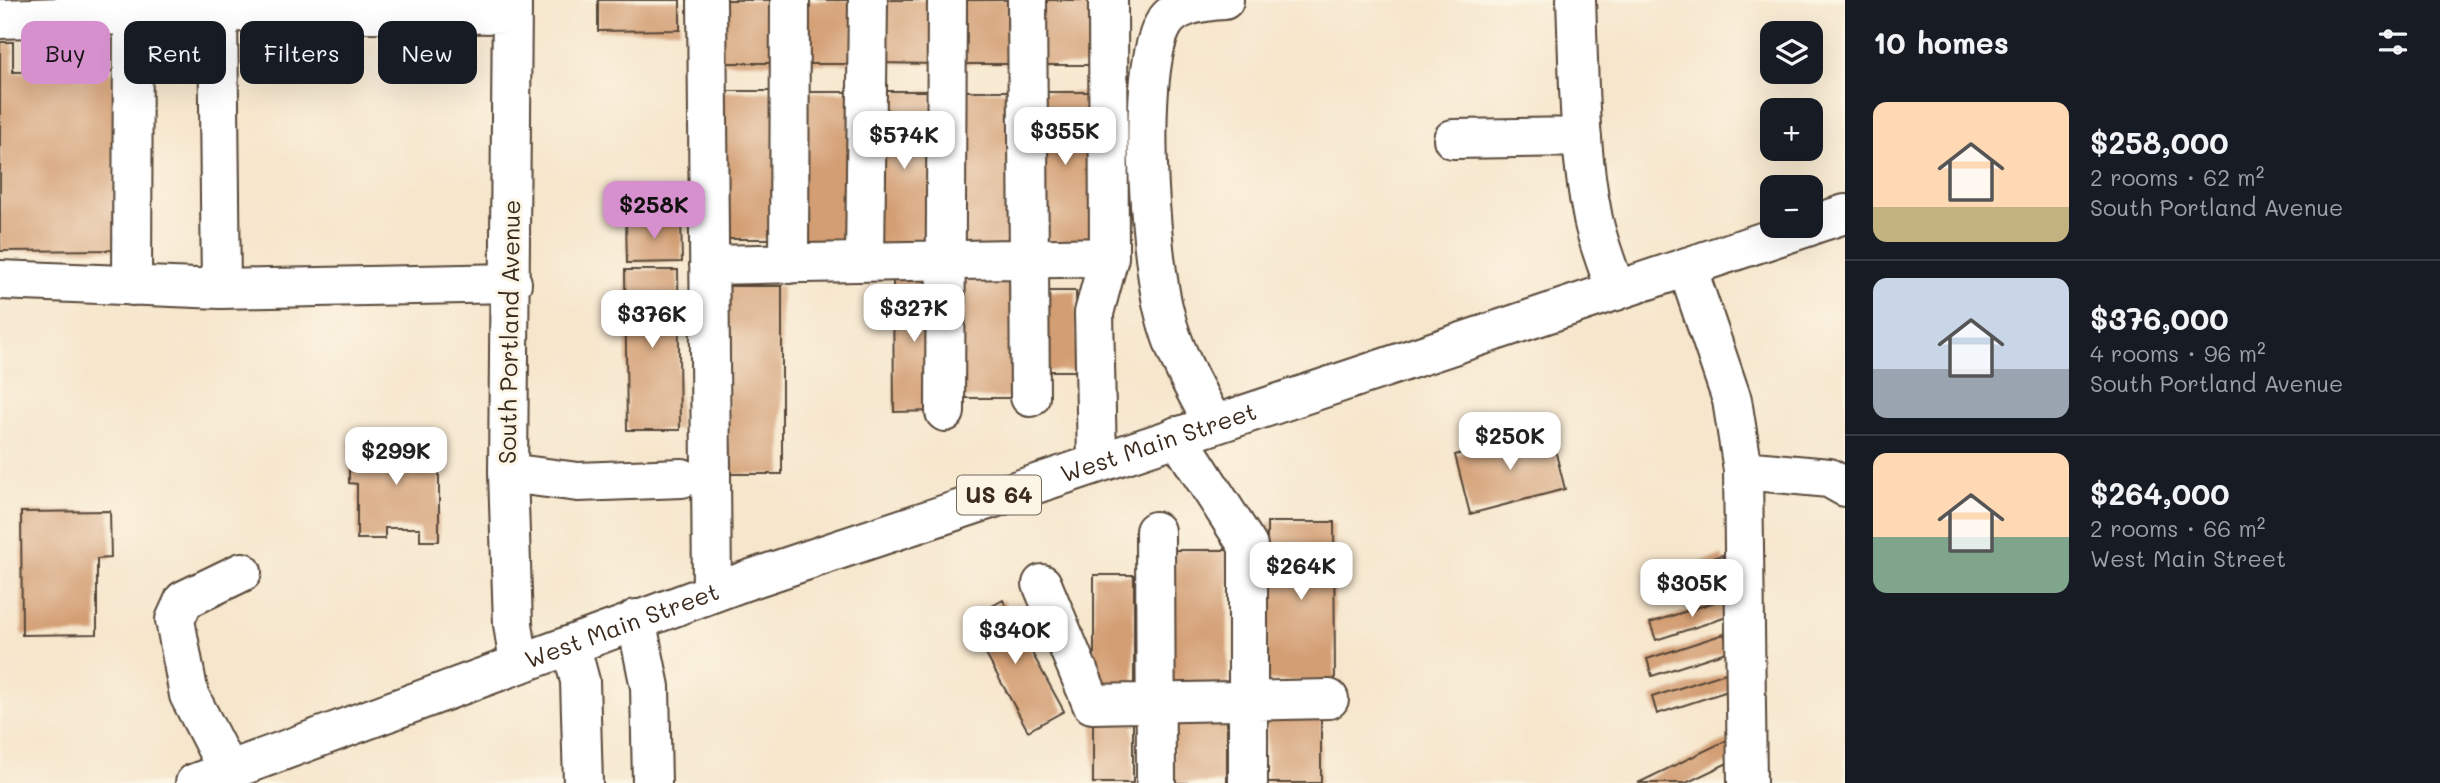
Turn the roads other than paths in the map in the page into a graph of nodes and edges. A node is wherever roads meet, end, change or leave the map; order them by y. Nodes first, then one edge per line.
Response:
1 (707, 0) edge
2 (790, 0) edge
3 (867, 0) edge
4 (947, 0) edge
5 (1027, 0) edge
6 (1108, 0) edge
7 (1224, 0) edge
8 (1576, 0) edge
9 (512, 7) edge
10 (219, 12) junction
11 (132, 15) junction
12 (0, 19) edge
13 (1581, 137) junction
14 (1453, 139) dead end
15 (1845, 214) edge
16 (1823, 221) edge
17 (1772, 238) edge
18 (1109, 257) junction
19 (1029, 258) junction
20 (946, 260) junction
21 (865, 262) junction
22 (789, 264) junction
23 (709, 265) junction
24 (1687, 267) junction
25 (0, 280) edge
26 (512, 284) junction
27 (132, 286) junction
28 (221, 289) junction
29 (1616, 291) junction
30 (1030, 397) dead end
31 (945, 412) dead end
32 (1213, 424) junction
33 (1177, 436) junction
34 (1097, 462) junction
35 (1742, 470) junction
36 (508, 473) junction
37 (682, 478) dead end
38 (1845, 487) edge
39 (1155, 531) dead end
40 (242, 572) dead end
41 (1042, 584) dead end
42 (712, 592) junction
43 (636, 619) junction
44 (571, 647) junction
45 (519, 664) junction
46 (1329, 699) dead end
47 (1248, 701) junction
48 (1156, 702) junction
49 (211, 776) edge
50 (583, 783) edge
51 (652, 783) edge
52 (1156, 783) edge
53 (1248, 783) edge
54 (1747, 783) edge

1 - 23 main road
2 - 22 main road
3 - 21 main road
4 - 20 main road
5 - 19 main road
6 - 18 main road
7 - 32 main road
8 - 13 main road
9 - 10 main road
9 - 26 main road, South Portland Avenue
10 - 11 main road
10 - 28 main road
11 - 12 main road
11 - 27 main road
13 - 14 main road
13 - 29 main road
15 - 16 main road, West Main Street / US 64
17 - 24 main road, West Main Street / US 64
18 - 19 main road
18 - 34 main road
19 - 20 main road
19 - 30 main road
20 - 21 main road
20 - 31 main road
21 - 22 main road
22 - 23 main road
23 - 42 main road
24 - 29 main road, West Main Street / US 64
24 - 35 main road
25 - 27 main road
26 - 28 main road
26 - 36 main road, South Portland Avenue
27 - 28 main road
29 - 32 main road, West Main Street / US 64
32 - 33 main road, West Main Street / US 64
33 - 34 main road, West Main Street / US 64
33 - 47 main road
34 - 42 main road, West Main Street / US 64
35 - 38 main road
35 - 54 main road
36 - 37 main road
36 - 45 main road, South Portland Avenue
39 - 48 main road
40 - 49 main road
41 - 48 main road
42 - 43 main road, West Main Street / US 64
43 - 44 main road, West Main Street / US 64
43 - 51 main road
44 - 45 main road, West Main Street / US 64
44 - 50 main road
45 - 49 main road, West Main Street / US 64
46 - 47 main road
47 - 48 main road
47 - 53 main road
48 - 52 main road

